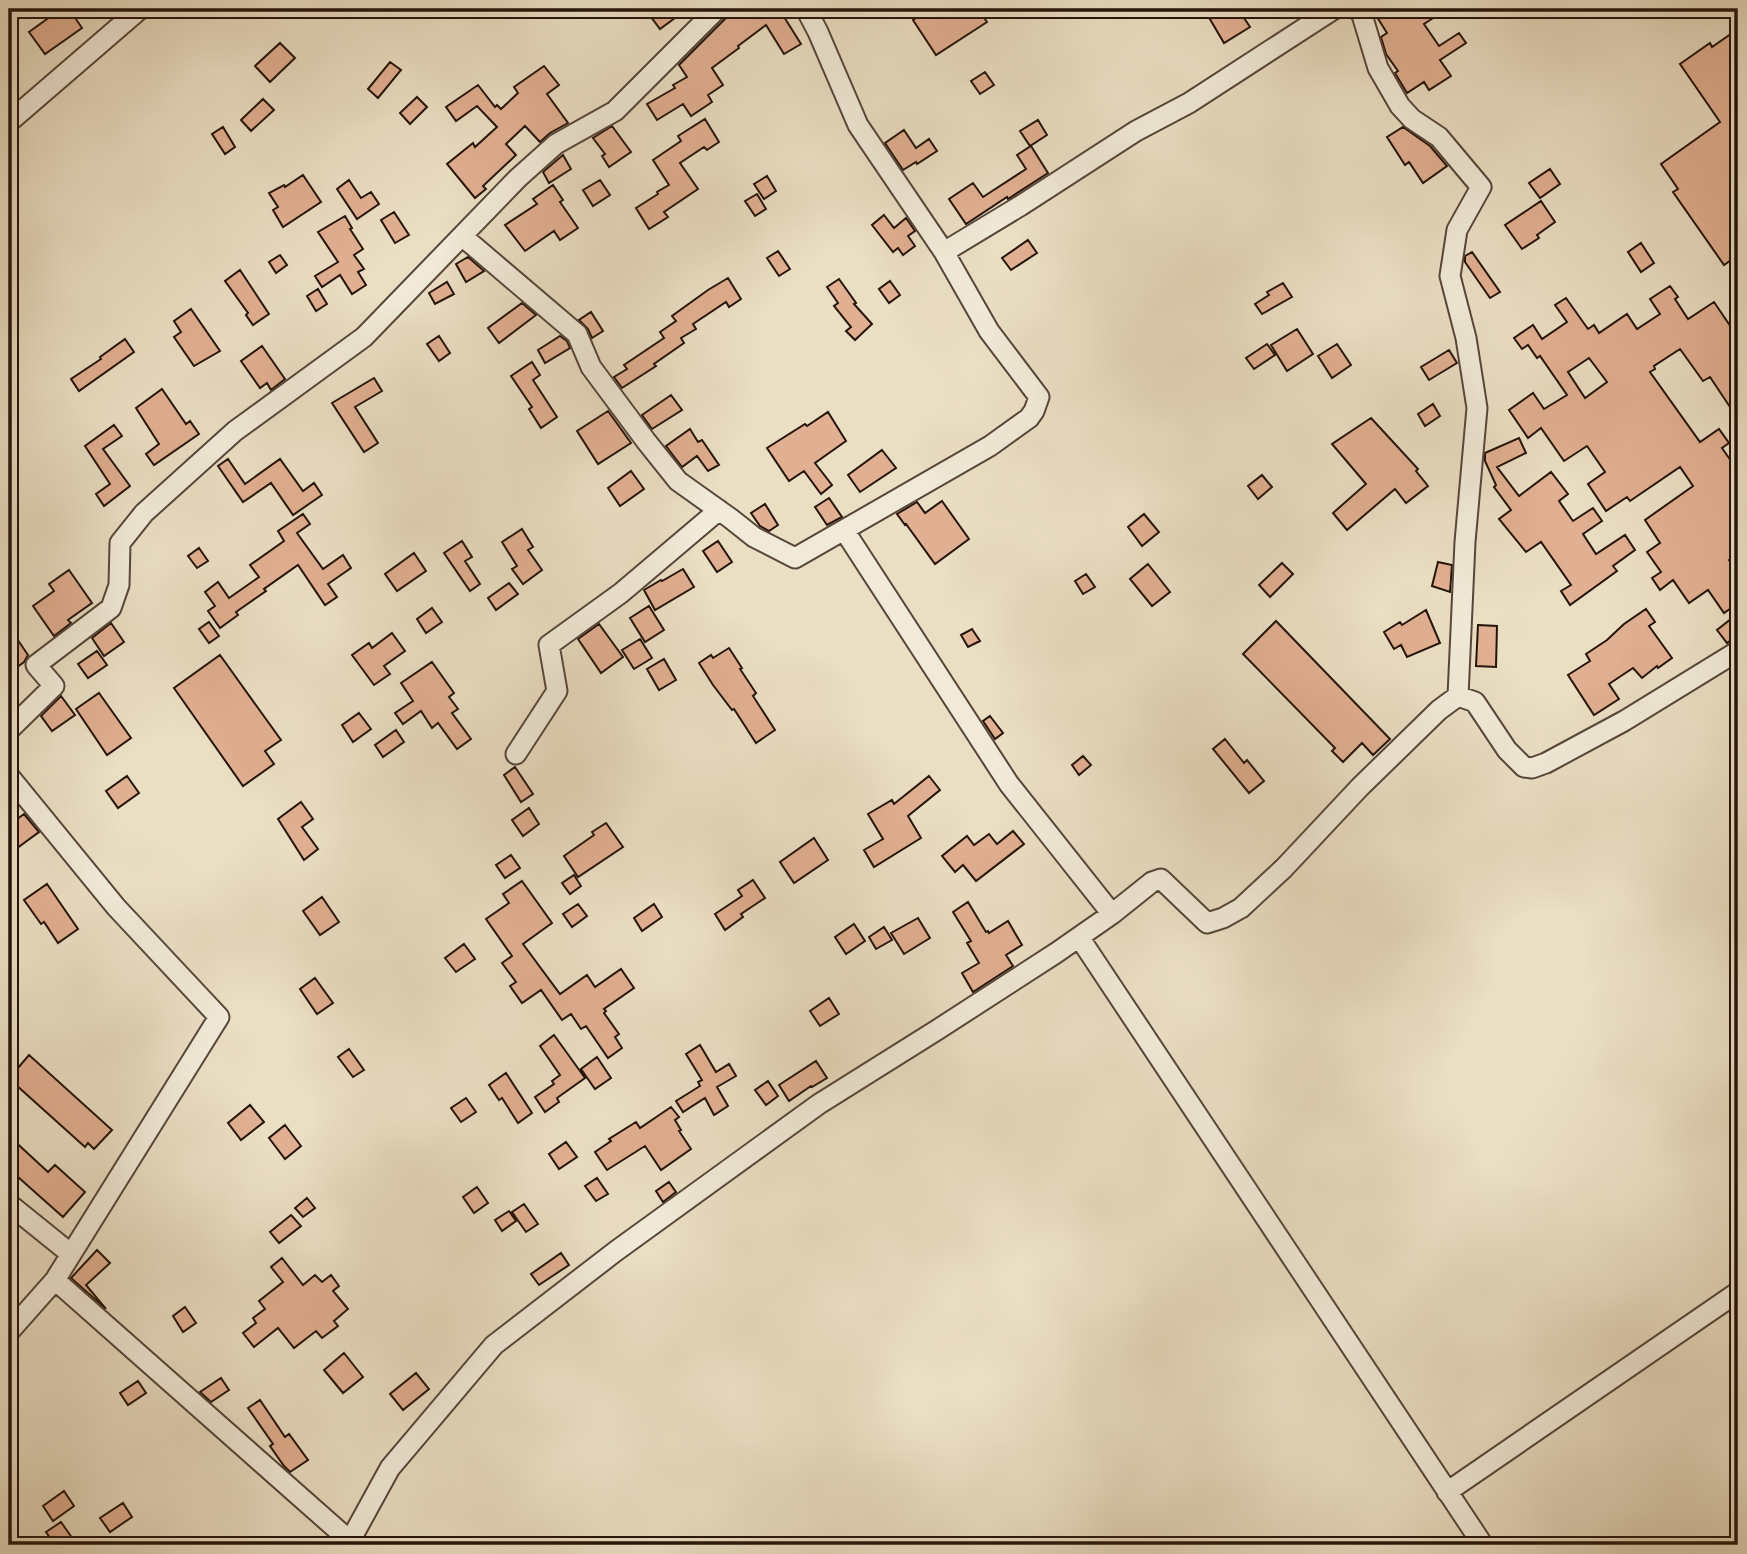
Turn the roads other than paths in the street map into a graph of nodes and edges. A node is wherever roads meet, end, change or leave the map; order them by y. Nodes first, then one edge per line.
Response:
1 (141, 9) edge
2 (717, 9) edge
3 (806, 9) edge
4 (1334, 9) edge
5 (1357, 9) edge
6 (11, 115) edge
7 (462, 236) junction
8 (944, 252) junction
9 (719, 510) junction
10 (844, 530) junction
11 (1738, 651) edge
12 (1458, 696) junction
13 (9, 730) edge
14 (516, 754) dead end
15 (9, 776) edge
16 (1112, 914) junction
17 (1079, 937) junction
18 (9, 1204) edge
19 (71, 1254) junction
20 (55, 1280) junction
21 (1738, 1292) edge
22 (9, 1332) edge
23 (1447, 1492) junction
24 (348, 1543) edge
25 (1483, 1545) edge

1 - 6 street
2 - 7 street
3 - 8 street
4 - 8 street
5 - 12 street
7 - 9 street
7 - 13 street
8 - 10 street
9 - 10 street
9 - 14 street
10 - 16 street
11 - 12 street
12 - 16 street
15 - 19 street
16 - 17 street
17 - 23 street
17 - 24 street
18 - 19 street
19 - 20 street
20 - 22 street
20 - 24 street
21 - 23 street
23 - 25 street

